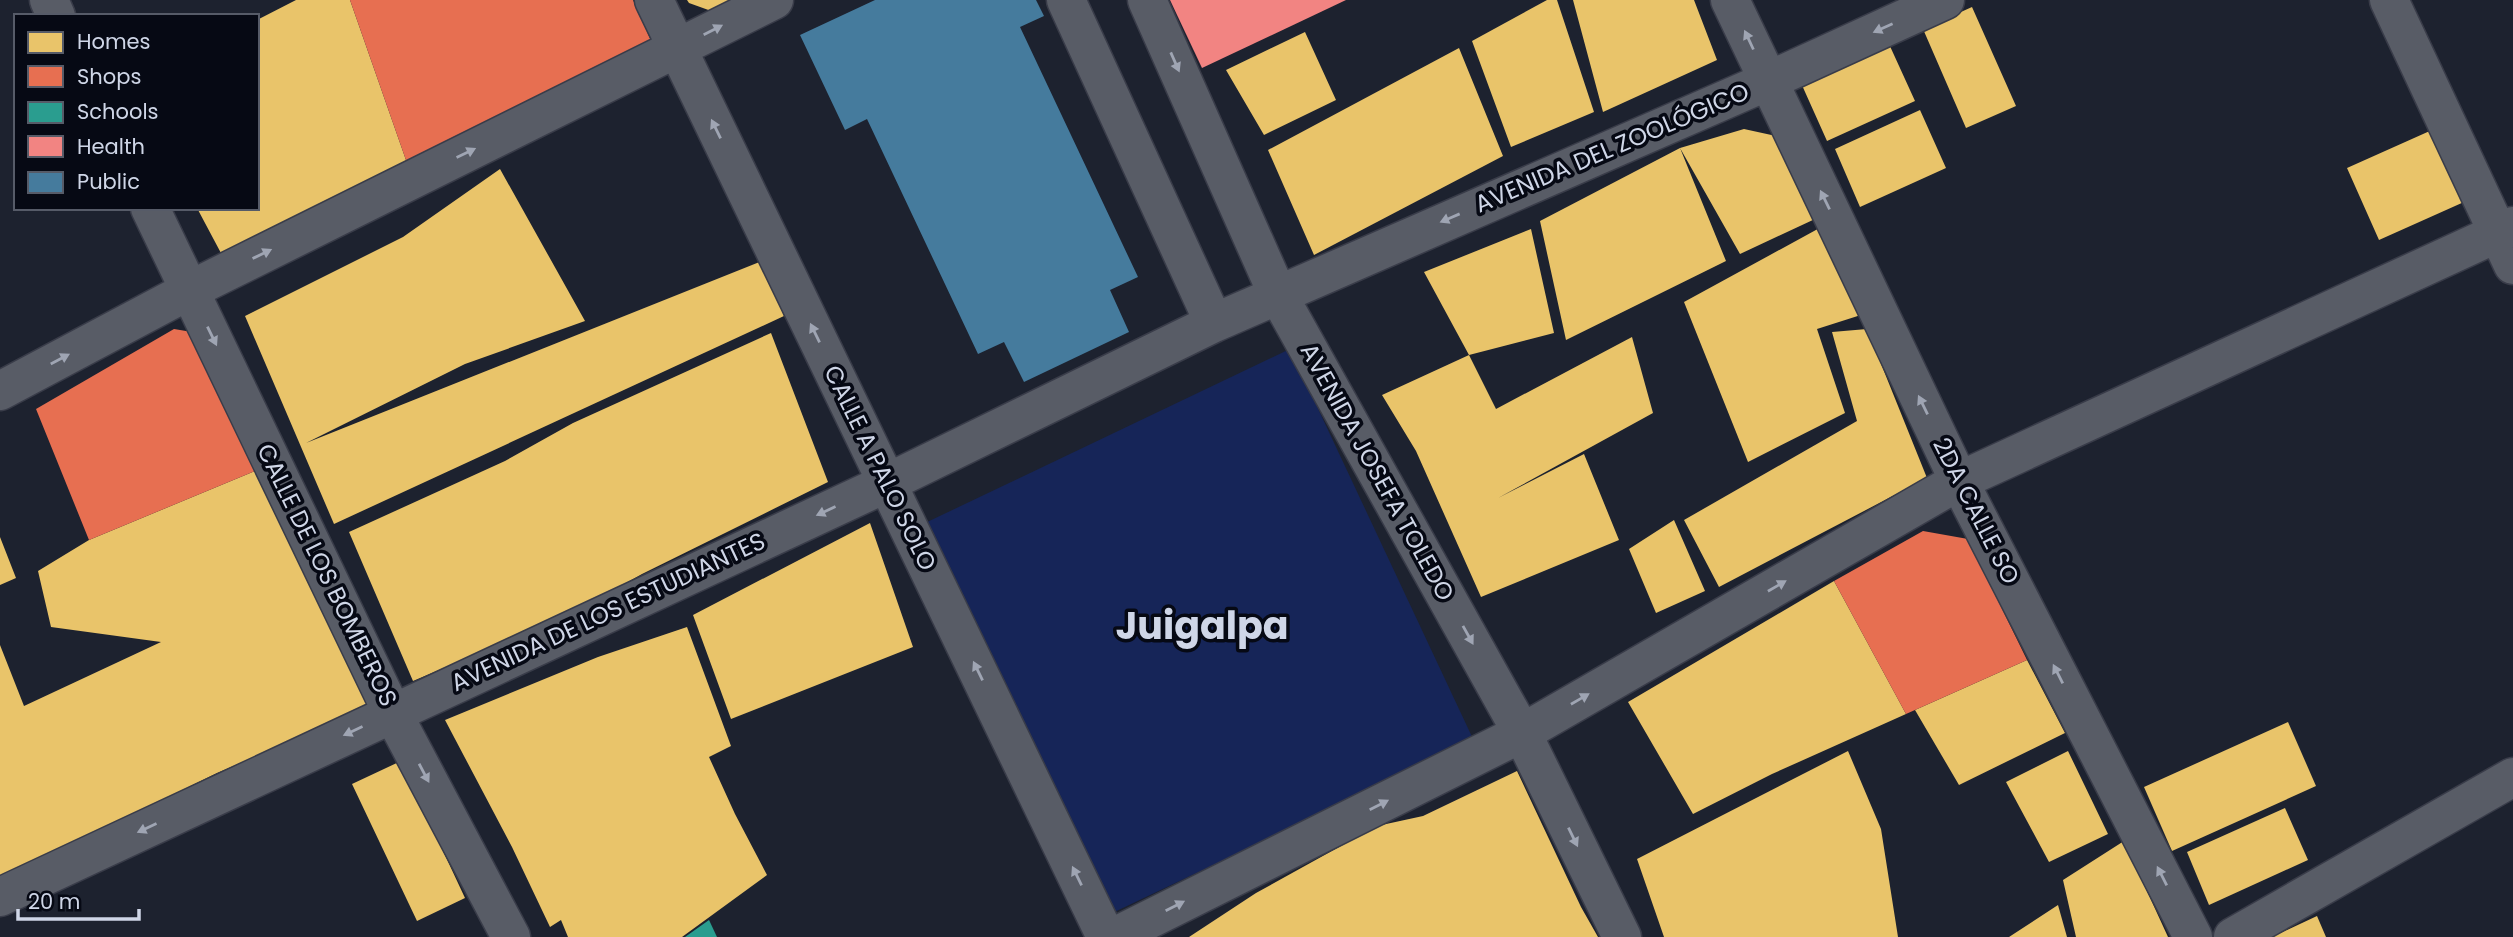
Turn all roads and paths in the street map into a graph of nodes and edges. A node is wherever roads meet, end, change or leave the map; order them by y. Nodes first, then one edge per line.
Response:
1 (654, 0) edge
2 (774, 0) edge
3 (1066, 0) edge
4 (1147, 0) edge
5 (1730, 0) edge
6 (1945, 0) edge
7 (2389, 0) edge
8 (677, 48) junction
9 (1768, 81) junction
10 (151, 210) edge
11 (2508, 242) edge
12 (190, 290) junction
13 (1277, 293) junction
14 (1214, 323) junction
15 (0, 391) edge
16 (1959, 481) junction
17 (887, 483) junction
18 (393, 712) junction
19 (1522, 733) junction
20 (2513, 776) edge
21 (0, 897) edge
22 (511, 937) edge
23 (1106, 937) edge
24 (1114, 937) edge
25 (1622, 937) edge
26 (2193, 937) edge
27 (2233, 937) edge

1 - 8 street, CALLE A PALO SOLO
8 -> 2 street
3 - 14 street
4 -> 13 street, AVENIDA JOSEFA TOLEDO
9 -> 5 street, 2DA CALLE SO
6 -> 9 street, AVENIDA DEL ZOOLÓGICO
7 - 11 street
12 -> 8 street
17 -> 8 street, CALLE A PALO SOLO
9 -> 13 street, AVENIDA DEL ZOOLÓGICO
16 -> 9 street, 2DA CALLE SO
10 - 12 street, CALLE DE LOS BOMBEROS
11 - 16 street
15 -> 12 street
12 -> 18 street, CALLE DE LOS BOMBEROS
13 - 14 street, AVENIDA DEL ZOOLÓGICO
13 -> 19 street, AVENIDA JOSEFA TOLEDO
14 - 17 street, AVENIDA DE LOS ESTUDIANTES
19 -> 16 street
26 -> 16 street, 2DA CALLE SO
17 -> 18 street, AVENIDA DE LOS ESTUDIANTES
23 -> 17 street, CALLE A PALO SOLO
18 -> 21 street, AVENIDA DE LOS ESTUDIANTES
18 -> 22 street, CALLE DE LOS BOMBEROS
24 -> 19 street
19 -> 25 street, AVENIDA JOSEFA TOLEDO
20 - 27 street

